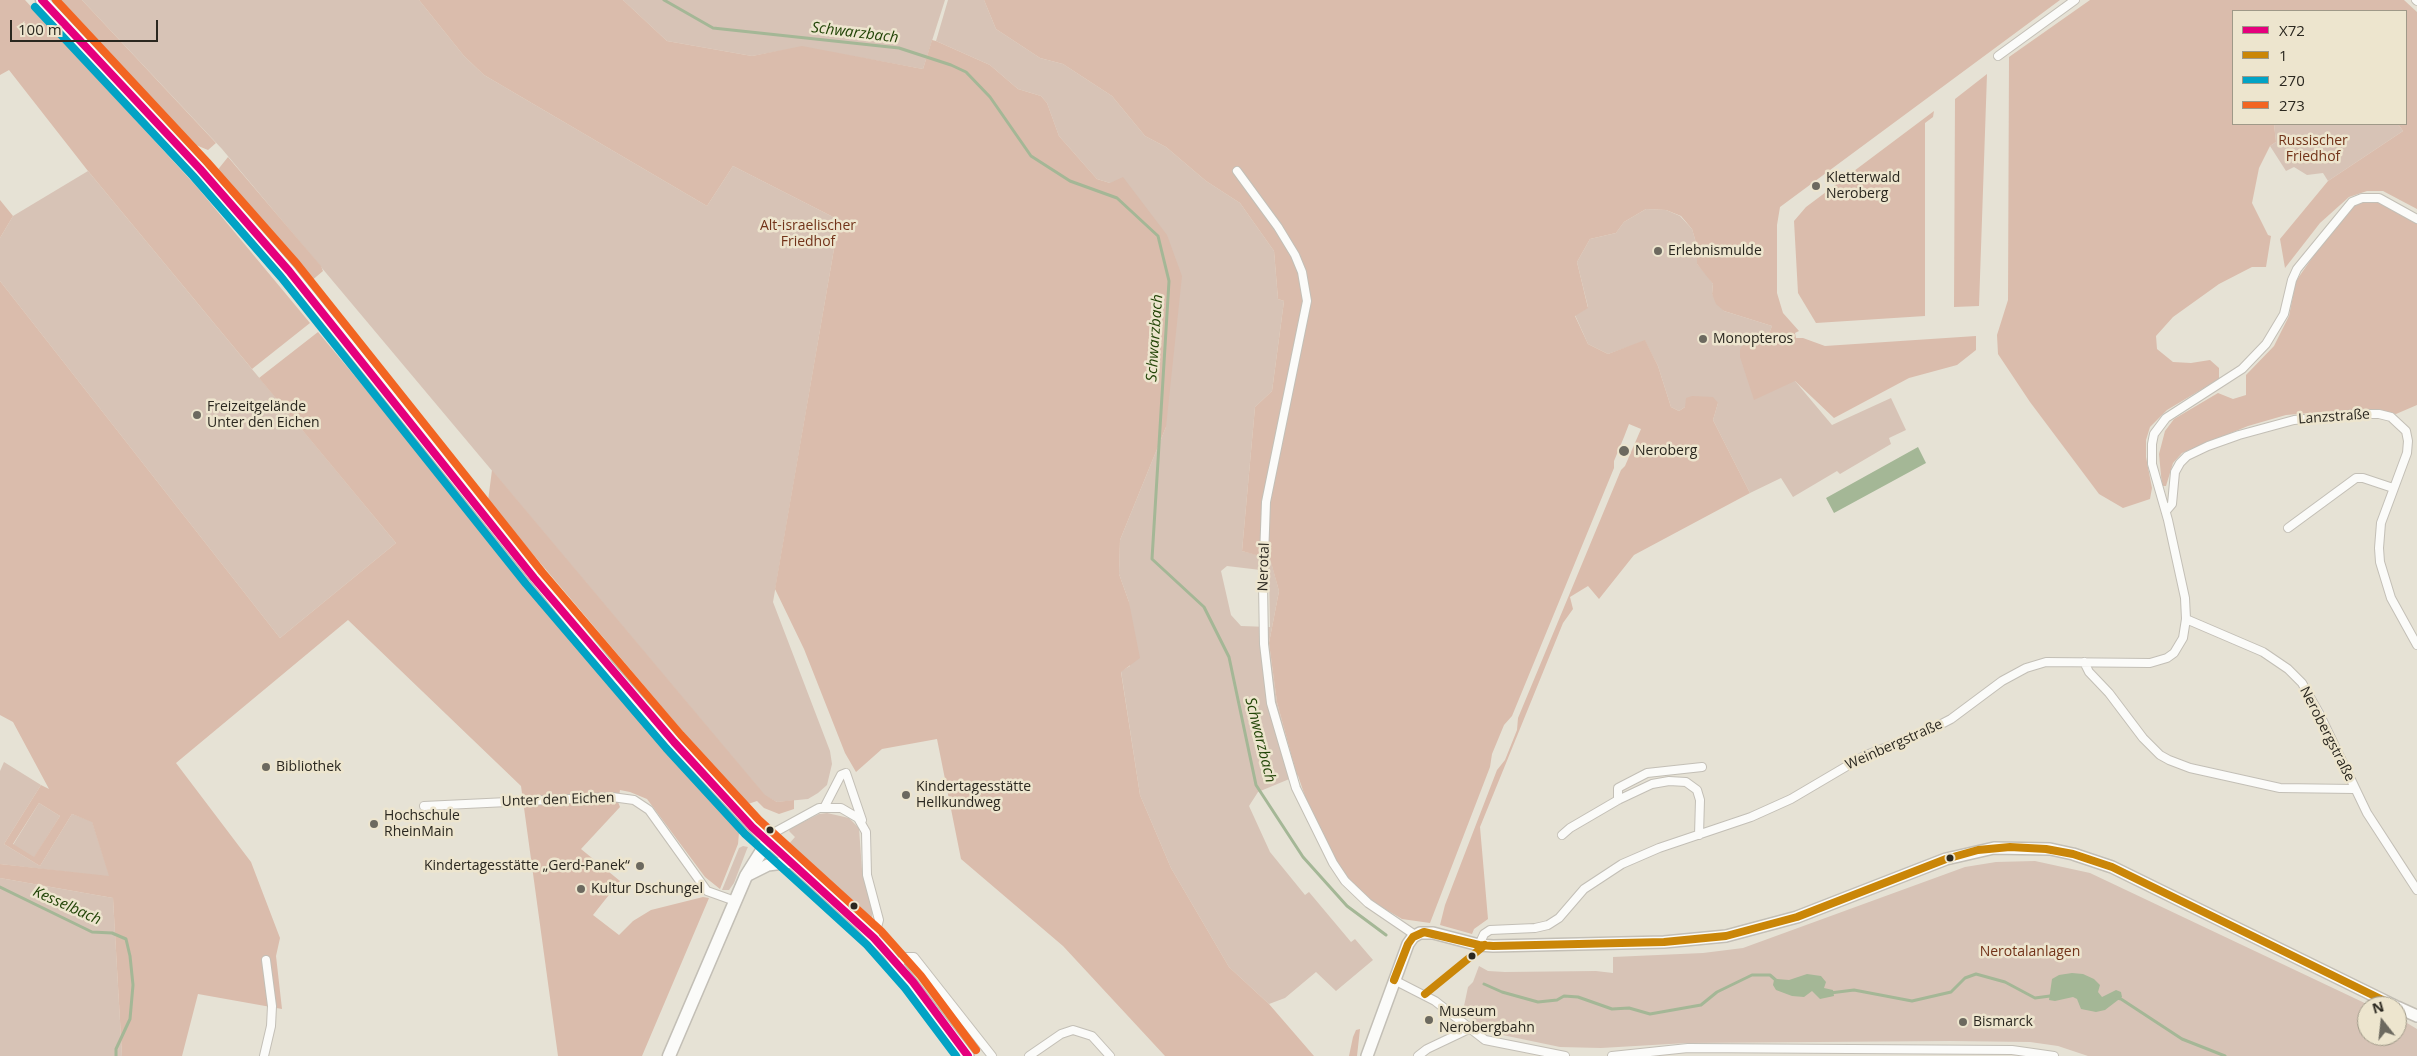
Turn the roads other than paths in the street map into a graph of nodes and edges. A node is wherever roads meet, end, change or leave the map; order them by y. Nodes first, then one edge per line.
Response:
1 (42, 0) edge
2 (2076, 0) edge
3 (1998, 56) dead end
4 (1237, 172) dead end
5 (2417, 218) edge
6 (2393, 488) junction
7 (2166, 511) junction
8 (2288, 528) dead end
9 (2186, 619) junction
10 (2417, 645) edge
11 (2084, 662) junction
12 (1702, 767) dead end
13 (2354, 789) junction
14 (1618, 800) junction
15 (424, 806) dead end
16 (825, 806) junction
17 (863, 824) junction
18 (1562, 835) dead end
19 (1699, 835) junction
20 (768, 841) junction
21 (792, 862) junction
22 (746, 876) junction
23 (2417, 890) edge
24 (735, 901) junction
25 (1415, 935) junction
26 (874, 938) junction
27 (1479, 945) junction
28 (266, 960) dead end
29 (897, 964) junction
30 (1394, 980) junction
31 (2376, 996) edge
32 (1469, 1029) junction
33 (264, 1056) edge
34 (669, 1056) edge
35 (968, 1056) edge
36 (992, 1056) edge
37 (1029, 1056) edge
38 (1110, 1056) edge
39 (1368, 1056) edge
40 (1418, 1056) edge
41 (1565, 1056) edge
42 (1612, 1056) edge
43 (2054, 1056) edge

1 - 20 main road
2 - 3 street
4 - 25 street, Nerotal
5 - 7 street
6 - 7 street, Lanzstraße
6 - 8 street
6 - 10 street, Lanzstraße
7 - 9 street
9 - 11 street, Weinbergstraße
9 - 13 street, Nerobergstraße
11 - 13 street
11 - 19 street, Weinbergstraße
12 - 14 street
13 - 23 street, Nerobergstraße
14 - 18 street
14 - 19 street
15 - 24 street, Unter den Eichen
16 - 17 street
16 - 17 street
16 - 20 street
17 - 26 street
19 - 27 street, Weinbergstraße
20 - 21 street
20 - 22 main road
21 - 22 street
21 - 26 street
22 - 24 main road
24 - 34 main road
25 - 27 street
25 - 30 street
26 - 29 street
27 - 31 street
28 - 33 street
29 - 35 street
29 - 36 street
30 - 32 street
30 - 39 street
32 - 40 street
32 - 41 street
37 - 38 street
42 - 43 street

